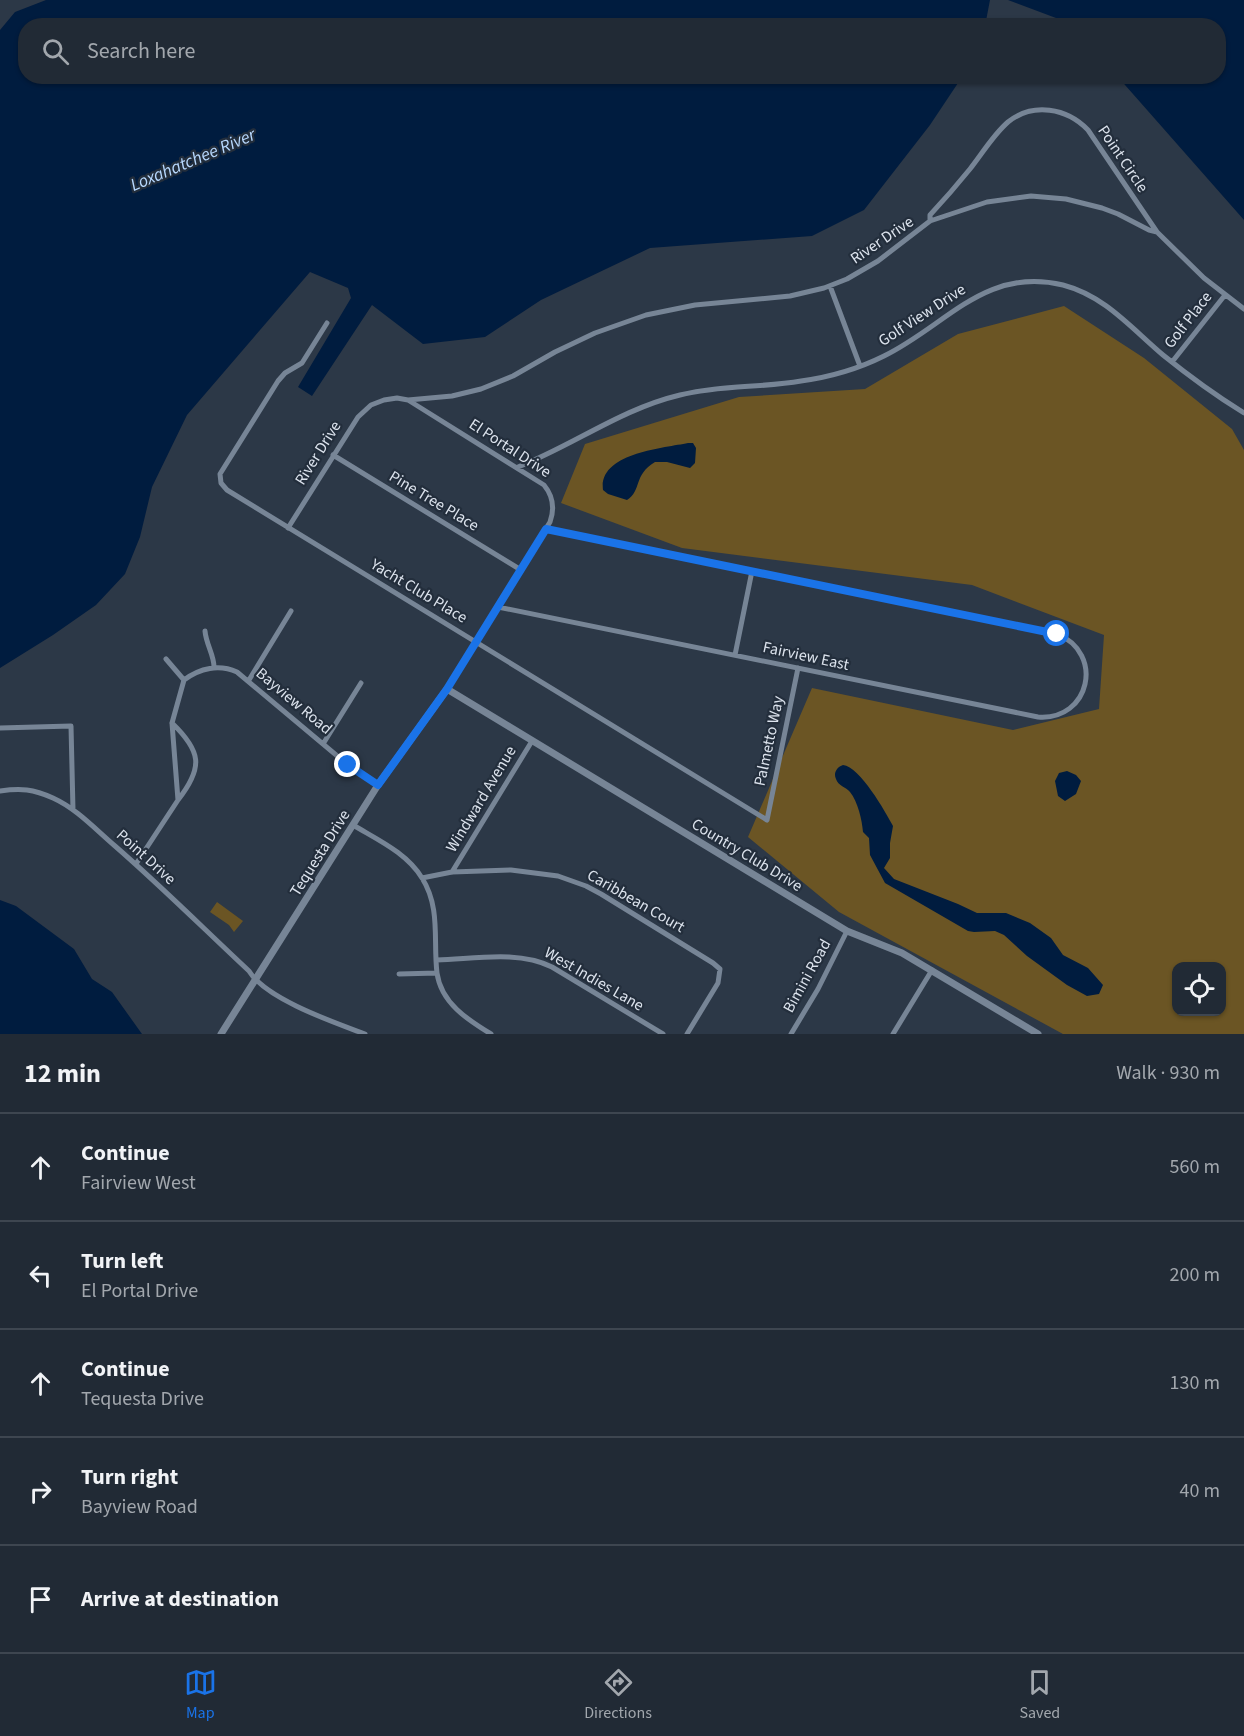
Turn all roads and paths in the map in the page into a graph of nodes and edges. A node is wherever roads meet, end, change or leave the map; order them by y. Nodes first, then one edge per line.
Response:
1 (930, 221) junction
2 (1157, 231) junction
3 (831, 286) junction
4 (1225, 295) junction
5 (1244, 309) edge
6 (327, 323) dead end
7 (1172, 362) junction
8 (860, 366) junction
9 (408, 400) junction
10 (1244, 413) edge
11 (333, 455) junction
12 (518, 467) junction
13 (288, 528) junction
14 (546, 529) junction
15 (521, 570) junction
16 (752, 571) junction
17 (498, 607) junction
18 (291, 611) dead end
19 (205, 631) dead end
20 (477, 643) junction
21 (735, 655) junction
22 (166, 659) dead end
23 (214, 667) junction
24 (798, 668) junction
25 (184, 680) junction
26 (249, 680) junction
27 (361, 683) dead end
28 (447, 689) junction
29 (172, 723) junction
30 (0, 728) edge
31 (532, 741) junction
32 (323, 744) junction
33 (378, 785) junction
34 (0, 791) edge
35 (178, 800) junction
36 (73, 810) junction
37 (767, 820) joint
38 (353, 825) junction
39 (136, 864) junction
40 (452, 872) junction
41 (422, 878) junction
42 (847, 931) junction
43 (437, 960) junction
44 (932, 970) junction
45 (437, 973) junction
46 (399, 974) dead end
47 (254, 981) junction
48 (1026, 1027) junction
49 (221, 1034) edge
50 (364, 1034) edge
51 (491, 1034) edge
52 (663, 1034) edge
53 (687, 1034) edge
54 (791, 1034) edge
55 (893, 1034) edge
56 (1022, 1034) edge
57 (1038, 1034) edge

1 - 2 street, River Drive
1 - 2 street, Point Circle
1 - 3 street, River Drive
2 - 4 street, River Drive
3 - 8 street
3 - 9 street, River Drive
4 - 5 street, River Drive
4 - 7 street, Golf Place
6 - 13 street, Yacht Club Place
7 - 8 street, Golf View Drive
7 - 10 street, Golf View Drive
8 - 12 street, Golf View Drive
9 - 11 street, River Drive
9 - 12 street, El Portal Drive
11 - 13 street, River Drive
11 - 15 street, Pine Tree Place
12 - 14 street, El Portal Drive
13 - 20 street, Yacht Club Place
14 - 15 street, El Portal Drive
14 - 16 street
15 - 17 street, El Portal Drive
16 - 21 street
16 - 24 street, Fairview East
17 - 20 street, El Portal Drive
17 - 21 street, Fairview East
18 - 26 street
19 - 23 street
20 - 28 street, El Portal Drive
20 - 37 street, Yacht Club Place
21 - 24 street, Fairview East
22 - 25 street
23 - 25 street
23 - 26 street, Bayview Road
24 - 37 street, Palmetto Way
25 - 29 street
26 - 32 street, Bayview Road
27 - 32 street
28 - 31 street, Country Club Drive
28 - 33 street, Tequesta Drive
29 - 35 street
29 - 35 street
30 - 36 street
31 - 40 street, Windward Avenue
31 - 42 street, Country Club Drive
32 - 33 street, Bayview Road
33 - 38 street, Tequesta Drive
34 - 36 street, Point Drive
35 - 39 street
36 - 39 street, Point Drive
38 - 41 street
38 - 47 street, Tequesta Drive
39 - 47 street, Point Drive
40 - 41 street, Caribbean Court
40 - 53 street, Caribbean Court
41 - 43 street
42 - 44 street, Country Club Drive
42 - 54 street, Bimini Road
43 - 45 street
43 - 52 street, West Indies Lane
44 - 48 street, Country Club Drive
44 - 55 street
45 - 46 street
45 - 51 street
47 - 49 street, Tequesta Drive
47 - 50 street
48 - 56 street
48 - 57 street, Country Club Drive

